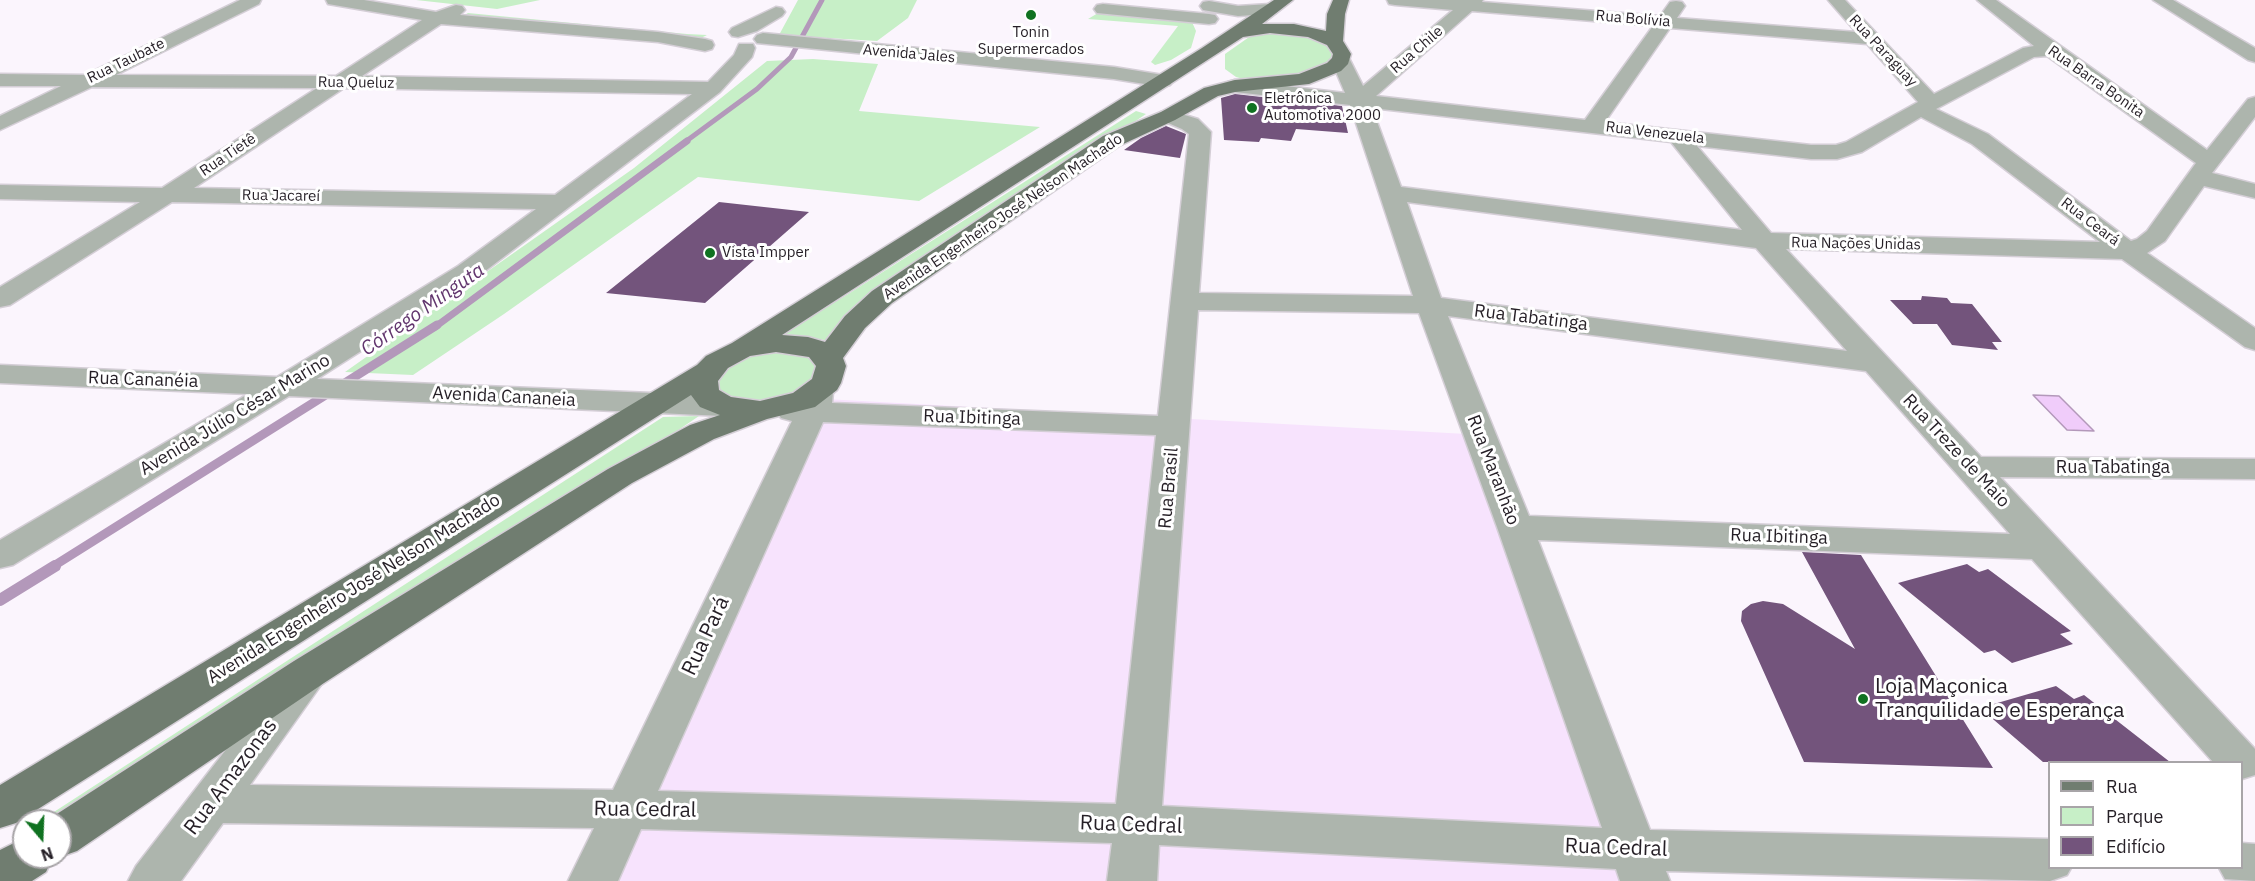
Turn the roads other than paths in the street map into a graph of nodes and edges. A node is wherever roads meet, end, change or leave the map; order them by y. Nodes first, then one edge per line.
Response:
1 (253, 0) edge
2 (334, 0) edge
3 (394, 0) edge
4 (1341, 0) edge
5 (1395, 0) edge
6 (1680, 0) edge
7 (1836, 0) edge
8 (1985, 0) edge
9 (2161, 0) edge
10 (1472, 3) edge
11 (1278, 4) edge
12 (778, 6) edge
13 (1209, 8) edge
14 (1103, 9) dead end
15 (447, 14) junction
16 (1665, 22) junction
17 (1237, 32) junction
18 (1872, 39) junction
19 (752, 40) junction
20 (711, 42) junction
21 (1337, 50) junction
22 (2051, 50) junction
23 (1209, 52) junction
24 (2255, 56) edge
25 (0, 80) edge
26 (85, 81) junction
27 (338, 82) junction
28 (719, 82) junction
29 (1235, 86) junction
30 (1148, 90) junction
31 (1359, 100) junction
32 (2255, 104) edge
33 (1926, 106) junction
34 (1168, 116) junction
35 (0, 123) edge
36 (1592, 125) junction
37 (1677, 136) junction
38 (2204, 169) junction
39 (2255, 191) edge
40 (0, 192) edge
41 (1390, 193) junction
42 (169, 194) junction
43 (562, 202) junction
44 (1764, 241) junction
45 (2128, 251) junction
46 (0, 299) edge
47 (1186, 301) junction
48 (1430, 305) junction
49 (2255, 341) edge
50 (742, 350) junction
51 (828, 358) junction
52 (1874, 363) junction
53 (708, 371) junction
54 (0, 374) edge
55 (286, 385) junction
56 (814, 402) junction
57 (654, 404) junction
58 (723, 406) junction
59 (765, 410) junction
60 (1174, 426) junction
61 (1971, 467) junction
62 (2255, 469) edge
63 (1515, 527) junction
64 (432, 540) junction
65 (2043, 547) junction
66 (0, 556) edge
67 (309, 672) junction
68 (2239, 761) edge
69 (2243, 765) edge
70 (2255, 779) edge
71 (211, 804) junction
72 (0, 809) edge
73 (626, 809) junction
74 (1138, 825) junction
75 (72, 829) edge
76 (2048, 860) edge
77 (1640, 865) edge
78 (153, 881) edge
79 (593, 881) edge
80 (1132, 881) edge

1 - 26 street, Rua Taubate
2 - 15 street
3 - 15 street
4 - 21 main road
5 - 10 street, Rua Bolívia
6 - 16 street
7 - 18 street, Rua Paraguay
8 - 22 street, Rua Barra Bonita
9 - 24 street
10 - 16 street, Rua Bolívia
10 - 31 street, Rua Chile
11 - 13 street
11 - 17 main road, Avenida Engenheiro José Nelson Machado
12 - 19 street, Avenida Júlio César Marino
13 - 14 street
13 - 23 street
15 - 20 street
15 - 27 street, Rua Tietê
16 - 18 street, Rua Bolívia
16 - 36 street
17 - 21 main road
17 - 23 main road, Avenida Engenheiro José Nelson Machado
18 - 33 street, Rua Paraguay
19 - 20 street, Avenida Jales
19 - 28 street, Avenida Júlio César Marino
19 - 30 street, Avenida Jales
20 - 28 street
21 - 29 main road, Avenida Engenheiro José Nelson Machado
21 - 31 street, Rua Maranhão
22 - 33 street, Rua Venezuela
22 - 38 street, Rua Barra Bonita
23 - 29 main road
23 - 30 main road, Avenida Engenheiro José Nelson Machado
25 - 26 street, Rua Queluz
26 - 27 street, Rua Queluz
26 - 35 street, Rua Taubate
27 - 28 street, Rua Queluz
27 - 42 street, Rua Tietê
28 - 43 street, Avenida Júlio César Marino
29 - 31 street, Rua Venezuela
29 - 34 main road, Avenida Engenheiro José Nelson Machado
30 - 34 main road
30 - 50 main road, Avenida Engenheiro José Nelson Machado
31 - 36 street, Rua Venezuela
31 - 41 street, Rua Maranhão
32 - 38 street, Rua Nações Unidas
33 - 37 street, Rua Venezuela
33 - 45 street, Rua Ceará
34 - 47 street, Rua Brasil
34 - 51 main road, Avenida Engenheiro José Nelson Machado
36 - 37 street, Rua Venezuela
37 - 44 street, Rua Treze de Maio
38 - 39 street
38 - 45 street, Rua Nações Unidas
40 - 42 street, Rua Jacareí
41 - 44 street, Rua Nações Unidas
41 - 48 street, Rua Maranhão
42 - 43 street, Rua Jacareí
42 - 46 street, Rua Tietê
43 - 55 street, Avenida Júlio César Marino
44 - 45 street, Rua Nações Unidas
44 - 52 street, Rua Treze de Maio
45 - 49 street, Rua Ceará
47 - 48 street, Rua Tabatinga
47 - 60 street, Rua Brasil
48 - 52 street, Rua Tabatinga
48 - 63 street, Rua Maranhão
50 - 51 main road
50 - 53 main road, Avenida Engenheiro José Nelson Machado
51 - 56 main road
52 - 61 street, Rua Treze de Maio
53 - 57 main road, Avenida Engenheiro José Nelson Machado
53 - 58 main road
54 - 55 street, Rua Cananéia
55 - 57 street, Avenida Cananeia
55 - 66 street, Avenida Júlio César Marino
56 - 59 street, Rua Ibitinga
56 - 60 street, Rua Ibitinga
56 - 73 street, Rua Pará
57 - 58 street, Avenida Cananeia
57 - 64 main road, Avenida Engenheiro José Nelson Machado
58 - 59 main road
59 - 67 main road
60 - 74 street, Rua Brasil
61 - 62 street, Rua Tabatinga
61 - 65 street, Rua Treze de Maio
63 - 65 street, Rua Ibitinga
63 - 77 street, Rua Maranhão
64 - 67 main road
64 - 72 main road, Avenida Engenheiro José Nelson Machado
65 - 68 street, Rua Treze de Maio
67 - 71 street, Rua Amazonas
67 - 75 main road
69 - 70 street, Rua Treze de Maio
71 - 73 street, Rua Cedral
71 - 78 street, Rua Amazonas
73 - 74 street, Rua Cedral
73 - 79 street, Rua Pará
74 - 77 street, Rua Cedral
74 - 80 street, Rua Brasil
76 - 77 street, Rua Cedral

